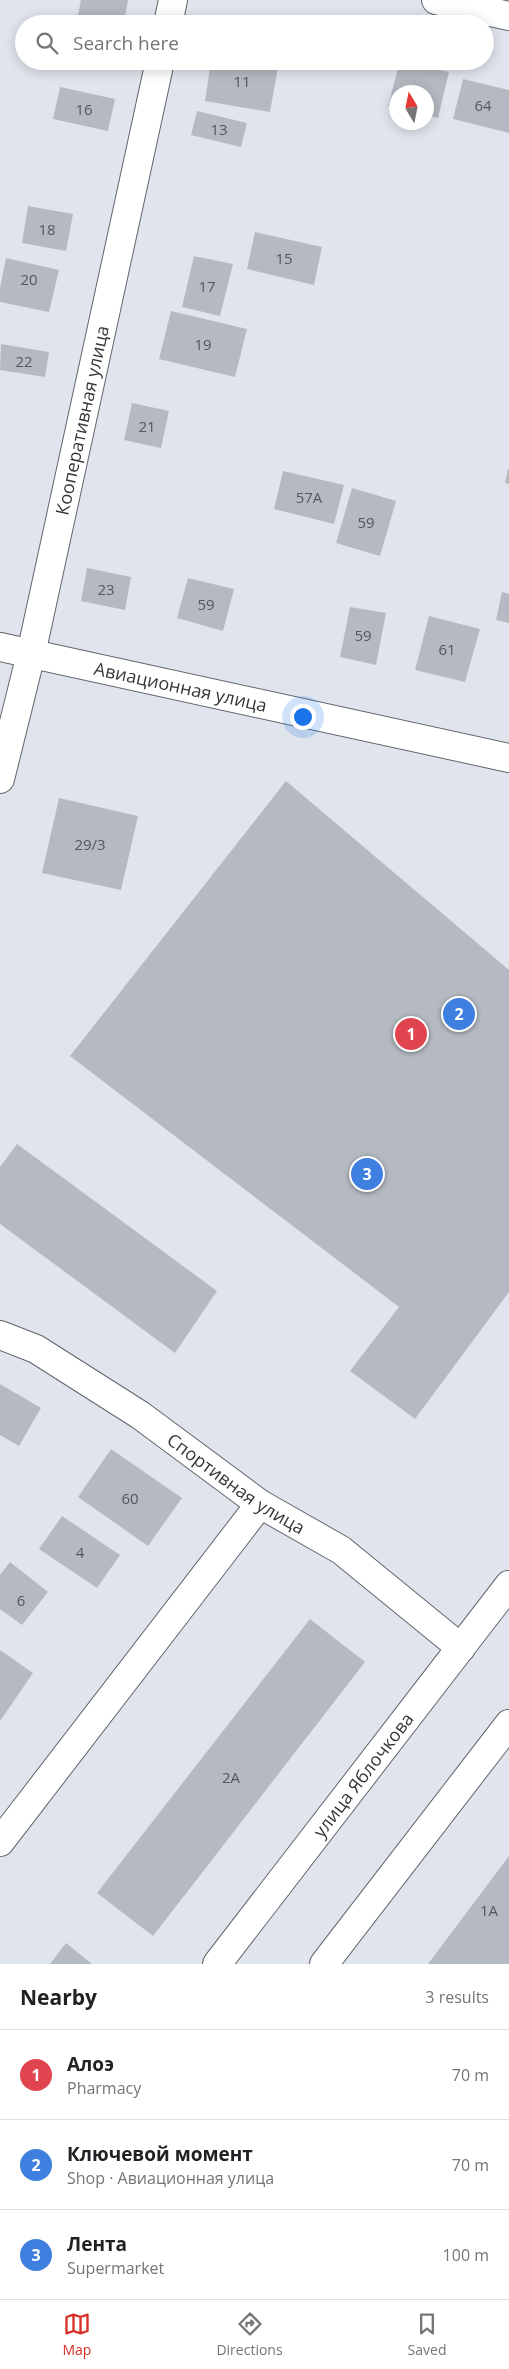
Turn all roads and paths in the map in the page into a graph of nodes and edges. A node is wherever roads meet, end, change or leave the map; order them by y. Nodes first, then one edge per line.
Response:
1 (173, 0) edge
2 (436, 0) edge
3 (170, 15) edge
4 (509, 16) edge
5 (158, 70) edge
6 (0, 647) edge
7 (31, 654) junction
8 (509, 758) edge
9 (0, 779) edge
10 (0, 1335) edge
11 (260, 1504) junction
12 (509, 1585) edge
13 (462, 1648) junction
14 (509, 1724) edge
15 (0, 1842) edge
16 (217, 1964) edge
17 (324, 1964) edge

1 - 3 street
2 - 4 street
5 - 7 street, Кооперативная улица
6 - 7 street, Авиационная улица
7 - 8 street, Авиационная улица
7 - 9 street, Кооперативная улица
10 - 11 street, Спортивная улица
11 - 13 street, Спортивная улица
11 - 15 street
12 - 13 street, улица Яблочкова
13 - 16 street, улица Яблочкова
14 - 17 street

